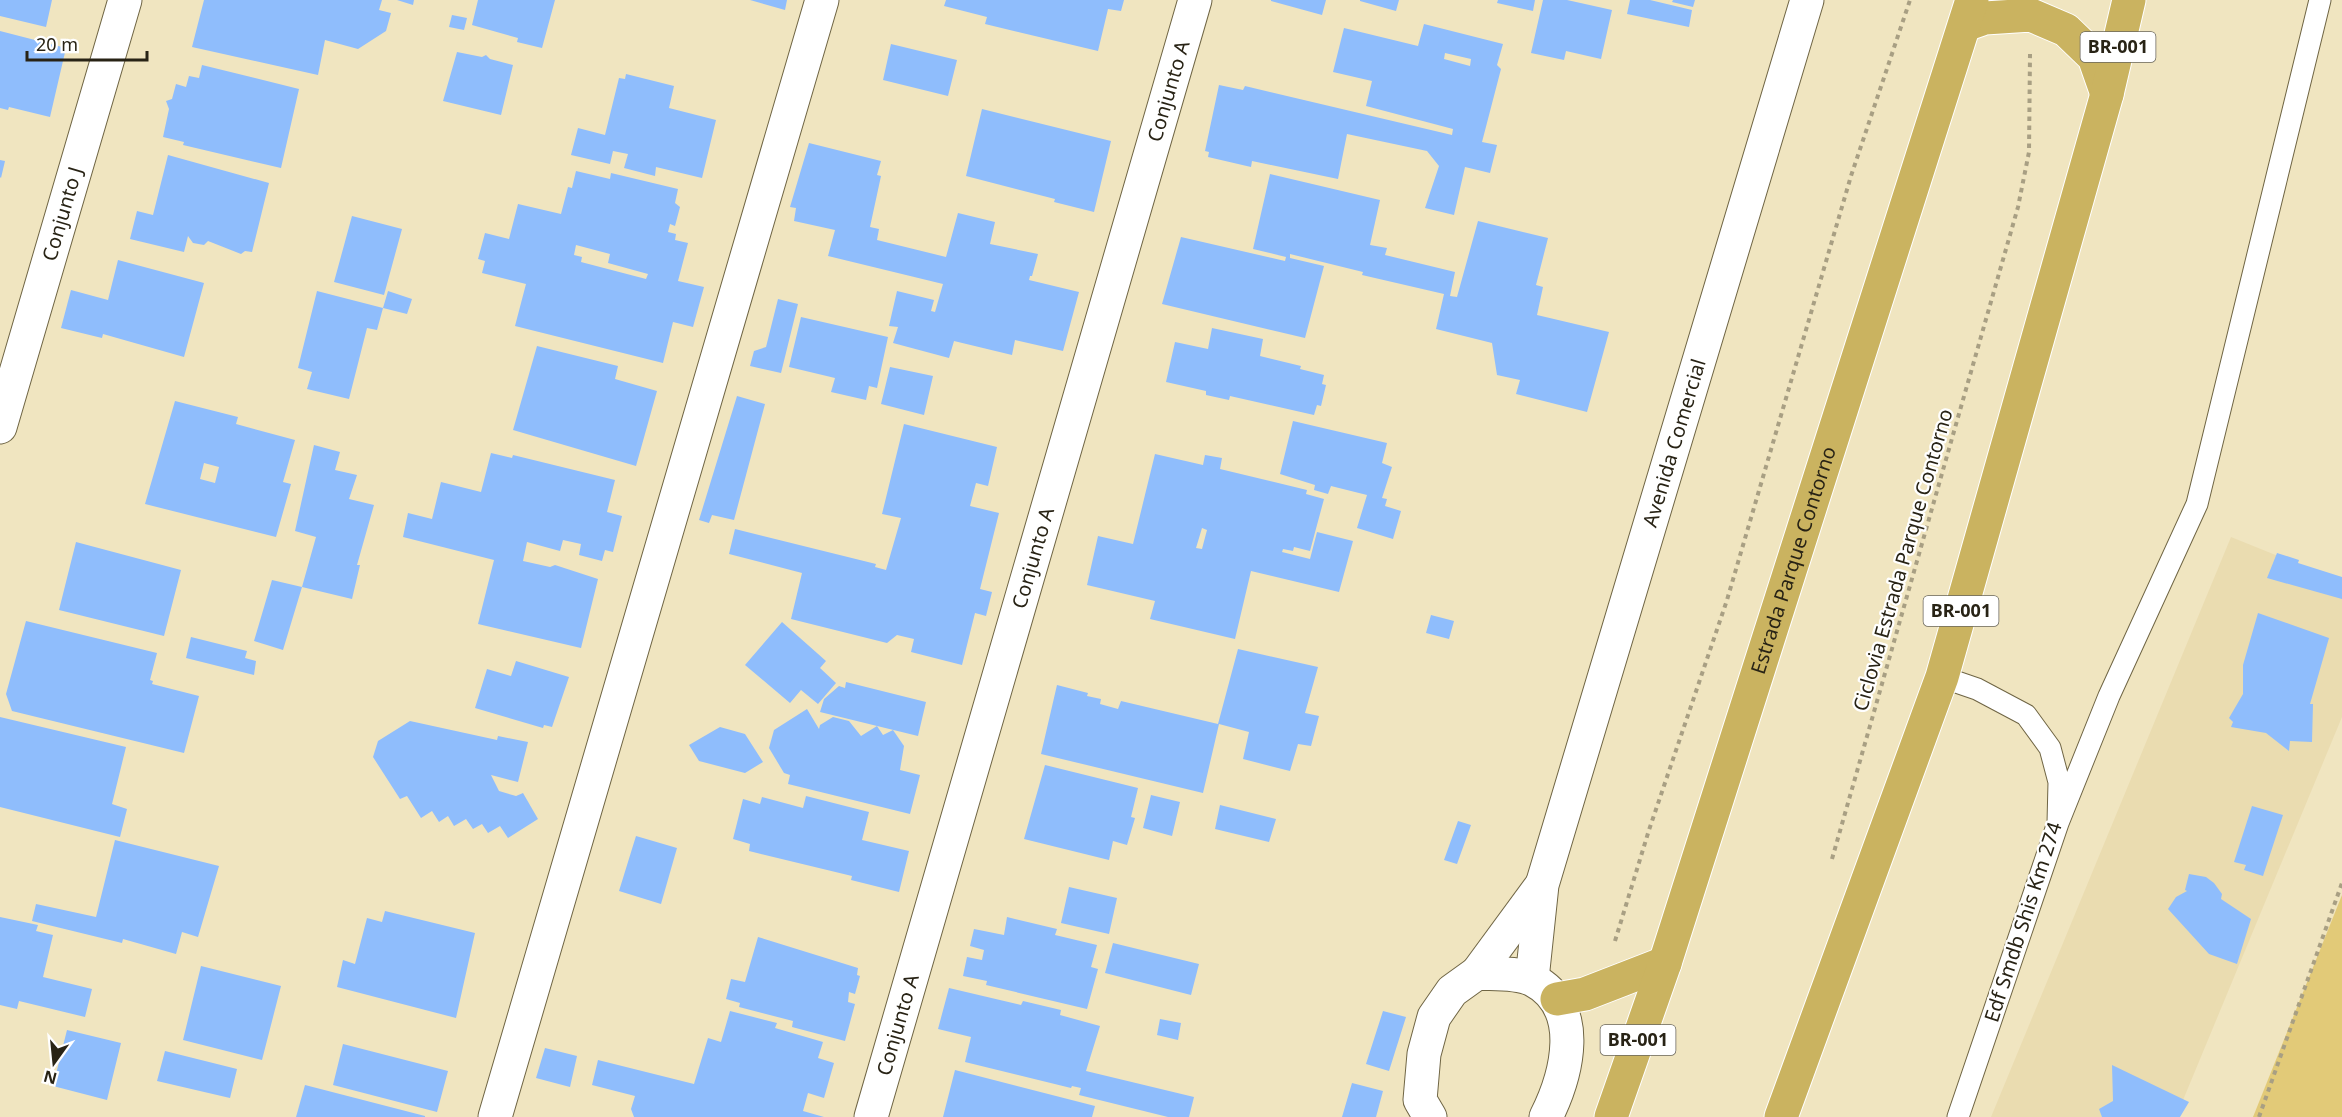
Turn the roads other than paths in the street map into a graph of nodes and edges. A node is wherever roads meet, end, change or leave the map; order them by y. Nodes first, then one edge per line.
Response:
1 (125, 0) edge
2 (822, 0) edge
3 (1195, 0) edge
4 (1807, 0) edge
5 (2129, 0) edge
6 (2320, 0) edge
7 (1969, 13) edge
8 (2107, 94) junction
9 (0, 427) edge
10 (1942, 677) junction
11 (2058, 823) junction
12 (1542, 885) junction
13 (1665, 963) junction
14 (1477, 973) junction
15 (1532, 979) junction
16 (1557, 999) junction
17 (1423, 1111) edge
18 (495, 1117) edge
19 (871, 1117) edge
20 (1546, 1117) edge
21 (1611, 1117) edge
22 (1781, 1117) edge
23 (1958, 1117) edge

1 - 9 street, Conjunto J
2 - 18 street
3 - 19 street, Conjunto A
4 - 12 street, Avenida Comercial
5 - 8 highway, BR-001
6 - 11 lane
7 - 8 highway
7 - 13 highway, Estrada Parque Contorno / BR-001
8 - 10 highway, BR-001
10 - 11 lane, Edf Smdb Shis Km 274
10 - 22 highway, BR-001
11 - 23 lane, Edf Smdb Shis Km 274
12 - 14 street, Avenida Comercial
12 - 15 street, Avenida Comercial
13 - 16 highway
13 - 21 highway, Estrada Parque Contorno / BR-001
14 - 15 street
14 - 17 street, Avenida Comercial
15 - 16 street
16 - 20 street

